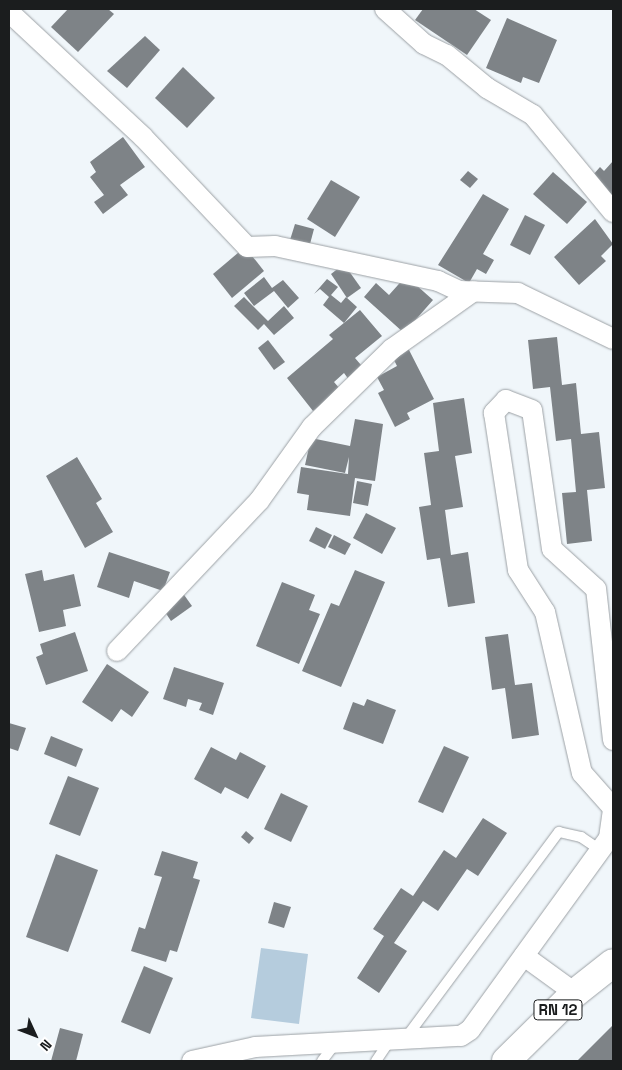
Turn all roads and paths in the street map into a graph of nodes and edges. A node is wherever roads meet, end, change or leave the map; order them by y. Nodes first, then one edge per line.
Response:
1 (385, 9) edge
2 (9, 12) edge
3 (613, 212) edge
4 (474, 291) junction
5 (613, 339) edge
6 (117, 651) dead end
7 (613, 740) edge
8 (613, 809) edge
9 (600, 850) junction
10 (524, 956) junction
11 (613, 963) edge
12 (575, 993) junction
13 (397, 1040) junction
14 (335, 1043) junction
15 (192, 1061) edge
16 (322, 1061) edge
17 (376, 1061) edge
18 (506, 1061) edge

1 - 3 street
2 - 4 street
4 - 5 street
4 - 6 street
7 - 8 street
8 - 9 street
9 - 10 street
9 - 13 lane
10 - 12 street
10 - 13 street
11 - 12 main road, RN 12
12 - 18 main road, RN 12
13 - 14 street
13 - 17 lane
14 - 15 street
14 - 16 lane

